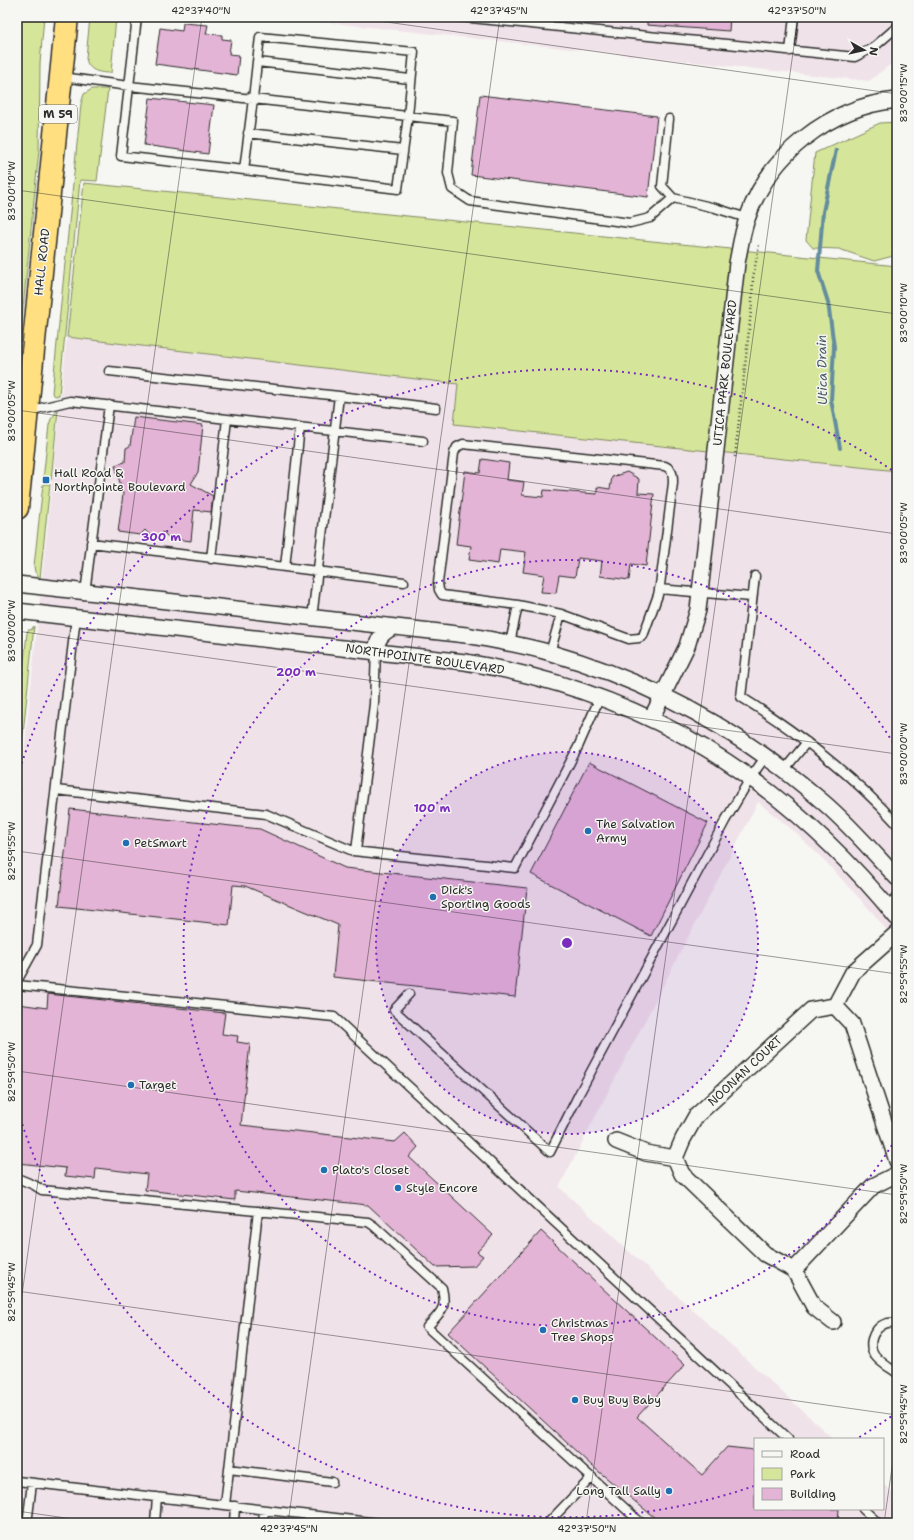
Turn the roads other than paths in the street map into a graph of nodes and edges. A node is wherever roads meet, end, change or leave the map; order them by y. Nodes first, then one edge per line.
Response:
1 (67, 17) edge
2 (137, 17) edge
3 (460, 17) edge
4 (794, 17) edge
5 (897, 27) edge
6 (790, 51) junction
7 (257, 62) junction
8 (61, 77) junction
9 (410, 78) junction
10 (130, 86) junction
11 (253, 99) junction
12 (897, 100) edge
13 (408, 116) junction
14 (669, 119) dead end
15 (248, 133) junction
16 (403, 150) junction
17 (244, 170) junction
18 (673, 198) junction
19 (747, 218) junction
20 (109, 371) dead end
21 (339, 396) junction
22 (109, 405) junction
23 (436, 408) dead end
24 (27, 411) junction
25 (227, 420) junction
26 (300, 427) junction
27 (335, 430) junction
28 (423, 440) dead end
29 (17, 508) edge
30 (91, 543) junction
31 (211, 559) junction
32 (285, 567) junction
33 (317, 570) junction
34 (755, 576) dead end
35 (404, 582) dead end
36 (17, 584) edge
37 (659, 589) junction
38 (701, 592) junction
39 (85, 593) junction
40 (751, 597) junction
41 (180, 603) junction
42 (518, 605) junction
43 (17, 611) edge
44 (561, 614) junction
45 (76, 617) junction
46 (312, 618) junction
47 (394, 628) junction
48 (178, 629) junction
49 (510, 643) junction
50 (376, 652) junction
51 (550, 653) junction
52 (663, 696) junction
53 (600, 697) junction
54 (651, 719) junction
55 (807, 742) junction
56 (766, 756) junction
57 (784, 770) junction
58 (751, 777) junction
59 (56, 790) junction
60 (897, 824) edge
61 (356, 851) junction
62 (897, 878) edge
63 (892, 902) edge
64 (897, 918) edge
65 (897, 933) edge
66 (17, 981) edge
67 (17, 985) edge
68 (409, 994) dead end
69 (835, 1006) junction
70 (616, 1141) dead end
71 (675, 1158) junction
72 (897, 1160) edge
73 (897, 1174) edge
74 (17, 1178) edge
75 (258, 1211) junction
76 (794, 1270) junction
77 (834, 1322) dead end
78 (897, 1324) edge
79 (897, 1373) edge
80 (787, 1438) edge
81 (229, 1469) junction
82 (592, 1477) junction
83 (17, 1481) edge
84 (332, 1482) dead end
85 (32, 1483) junction
86 (157, 1497) junction
87 (225, 1505) junction
88 (235, 1506) junction
89 (264, 1510) junction
90 (864, 1510) edge
91 (28, 1516) dead end
92 (154, 1523) edge
93 (234, 1523) edge
94 (263, 1523) edge
95 (379, 1523) edge
96 (548, 1523) edge
97 (642, 1523) edge
98 (878, 1523) edge

1 - 8 highway, HALL ROAD / M 59
2 - 10 lane
3 - 6 lane
4 - 6 lane
5 - 6 lane
7 - 9 lane
7 - 9 lane
7 - 11 lane
8 - 10 lane
8 - 24 highway, HALL ROAD / M 59
9 - 13 lane
10 - 11 lane
10 - 17 lane
11 - 13 lane
11 - 15 lane
12 - 19 street, UTICA PARK BOULEVARD
13 - 16 lane
13 - 18 lane
14 - 18 lane
15 - 16 lane
15 - 17 lane
16 - 17 lane
18 - 19 lane
19 - 38 street, UTICA PARK BOULEVARD
20 - 21 lane
21 - 23 lane
21 - 27 lane
22 - 24 lane
22 - 25 lane
22 - 30 lane
24 - 29 highway, HALL ROAD / M 59
25 - 26 lane
25 - 31 lane
26 - 27 lane
26 - 32 lane
27 - 28 lane
27 - 33 lane
30 - 31 lane
30 - 39 lane
31 - 32 lane
32 - 33 lane
33 - 35 lane
33 - 46 lane
34 - 40 lane
36 - 39 street
37 - 38 lane
37 - 42 lane
37 - 44 lane
38 - 40 lane
38 - 52 street, UTICA PARK BOULEVARD
39 - 41 street
40 - 55 lane
41 - 46 street
41 - 48 street
42 - 44 lane
42 - 49 lane
43 - 45 street, NORTHPOINTE BOULEVARD
44 - 51 lane
45 - 48 street, NORTHPOINTE BOULEVARD
45 - 59 lane
46 - 47 street
47 - 49 street
47 - 50 street
48 - 50 street, NORTHPOINTE BOULEVARD
49 - 51 street
50 - 53 street, NORTHPOINTE BOULEVARD
50 - 61 lane
51 - 52 street
52 - 54 street, UTICA PARK BOULEVARD
52 - 56 street
53 - 54 street, NORTHPOINTE BOULEVARD
53 - 61 lane
54 - 58 street, NORTHPOINTE BOULEVARD
55 - 57 lane
55 - 60 lane
56 - 57 street
56 - 58 lane
57 - 62 street
58 - 63 street, NORTHPOINTE BOULEVARD
58 - 68 lane
59 - 61 lane
59 - 66 lane
63 - 64 street, NORTHPOINTE BOULEVARD
65 - 69 street
67 - 80 lane
69 - 71 street, NOONAN COURT
69 - 72 street
70 - 71 street
71 - 76 street
73 - 76 street
74 - 75 lane
75 - 81 lane
75 - 82 lane
76 - 77 street
78 - 79 lane
81 - 84 lane
81 - 87 lane
82 - 96 lane
82 - 97 lane
83 - 85 lane
85 - 86 lane
85 - 91 lane
86 - 87 lane
86 - 92 lane
87 - 88 lane
88 - 89 lane
88 - 93 lane
89 - 94 lane
89 - 95 lane
90 - 98 lane

